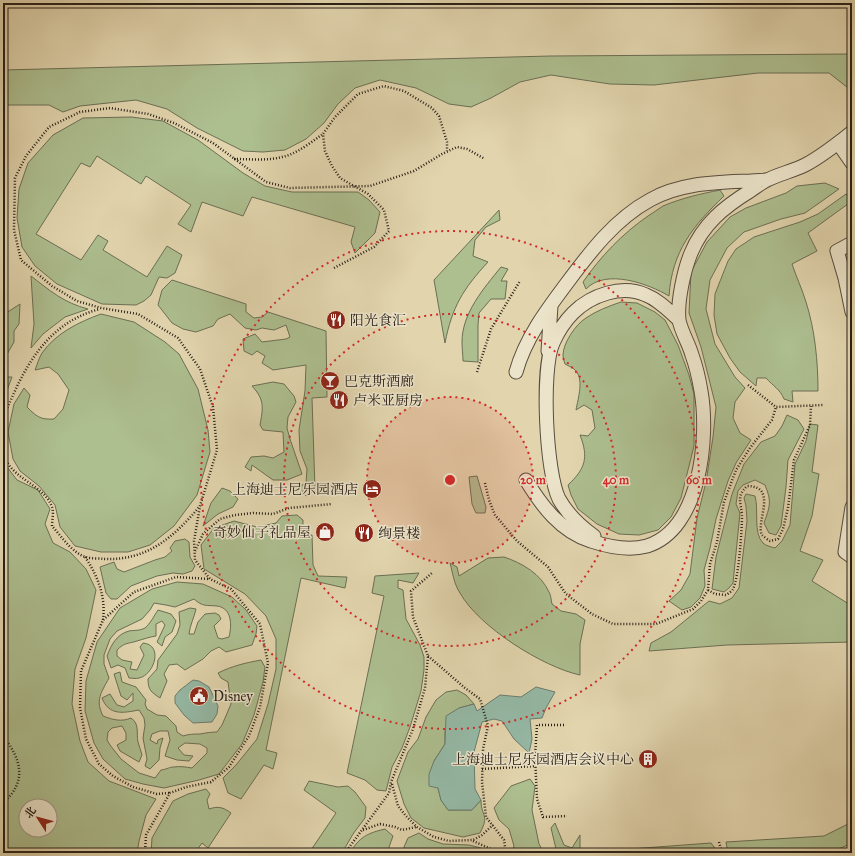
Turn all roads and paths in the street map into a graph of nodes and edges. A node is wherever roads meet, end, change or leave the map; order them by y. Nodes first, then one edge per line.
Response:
1 (852, 132) edge
2 (323, 134) junction
3 (838, 143) junction
4 (447, 151) junction
5 (234, 159) junction
6 (485, 159) dead end
7 (852, 163) edge
8 (767, 180) junction
9 (354, 186) junction
10 (852, 243) edge
11 (334, 268) dead end
12 (520, 281) dead end
13 (551, 305) junction
14 (101, 308) junction
15 (852, 312) edge
16 (679, 320) junction
17 (548, 364) junction
18 (477, 372) dead end
19 (516, 372) dead end
20 (748, 385) dead end
21 (824, 405) dead end
22 (811, 406) junction
23 (3, 419) edge
24 (3, 437) edge
25 (526, 480) dead end
26 (332, 504) dead end
27 (200, 506) junction
28 (852, 506) edge
29 (618, 548) junction
30 (195, 552) junction
31 (86, 557) junction
32 (852, 557) edge
33 (432, 573) dead end
34 (210, 579) junction
35 (708, 590) dead end
36 (103, 620) junction
37 (428, 656) junction
38 (564, 725) dead end
39 (3, 736) edge
40 (536, 766) junction
41 (482, 769) junction
42 (391, 782) junction
43 (170, 793) junction
44 (3, 803) edge
45 (567, 816) dead end
46 (492, 825) junction
47 (417, 827) junction
48 (363, 830) junction
49 (473, 840) junction
50 (719, 842) dead end
51 (145, 853) edge
52 (345, 853) edge
53 (500, 853) edge
54 (506, 853) edge
55 (722, 853) edge

1 - 3 lane
2 - 4 path
2 - 5 path
2 - 9 path
3 - 7 lane
3 - 8 lane
4 - 6 path
4 - 9 path
5 - 9 path
5 - 14 path
8 - 13 lane
8 - 16 lane
9 - 11 path
10 - 15 lane
12 - 18 path
13 - 17 lane
13 - 19 lane
14 - 23 path
14 - 27 path
16 - 17 lane
16 - 29 lane
17 - 29 lane
20 - 22 path
21 - 22 path
22 - 35 path
24 - 31 path
25 - 29 lane
26 - 30 path
27 - 30 path
27 - 31 path
28 - 32 lane
30 - 34 path
31 - 36 path
33 - 37 path
34 - 36 path
34 - 43 path
36 - 43 path
37 - 41 path
37 - 42 path
38 - 40 path
39 - 44 path
40 - 41 path
40 - 45 path
41 - 46 path
42 - 47 path
42 - 48 path
43 - 51 path
46 - 49 path
46 - 54 path
47 - 48 path
47 - 49 path
48 - 52 path
49 - 53 path
50 - 55 path

